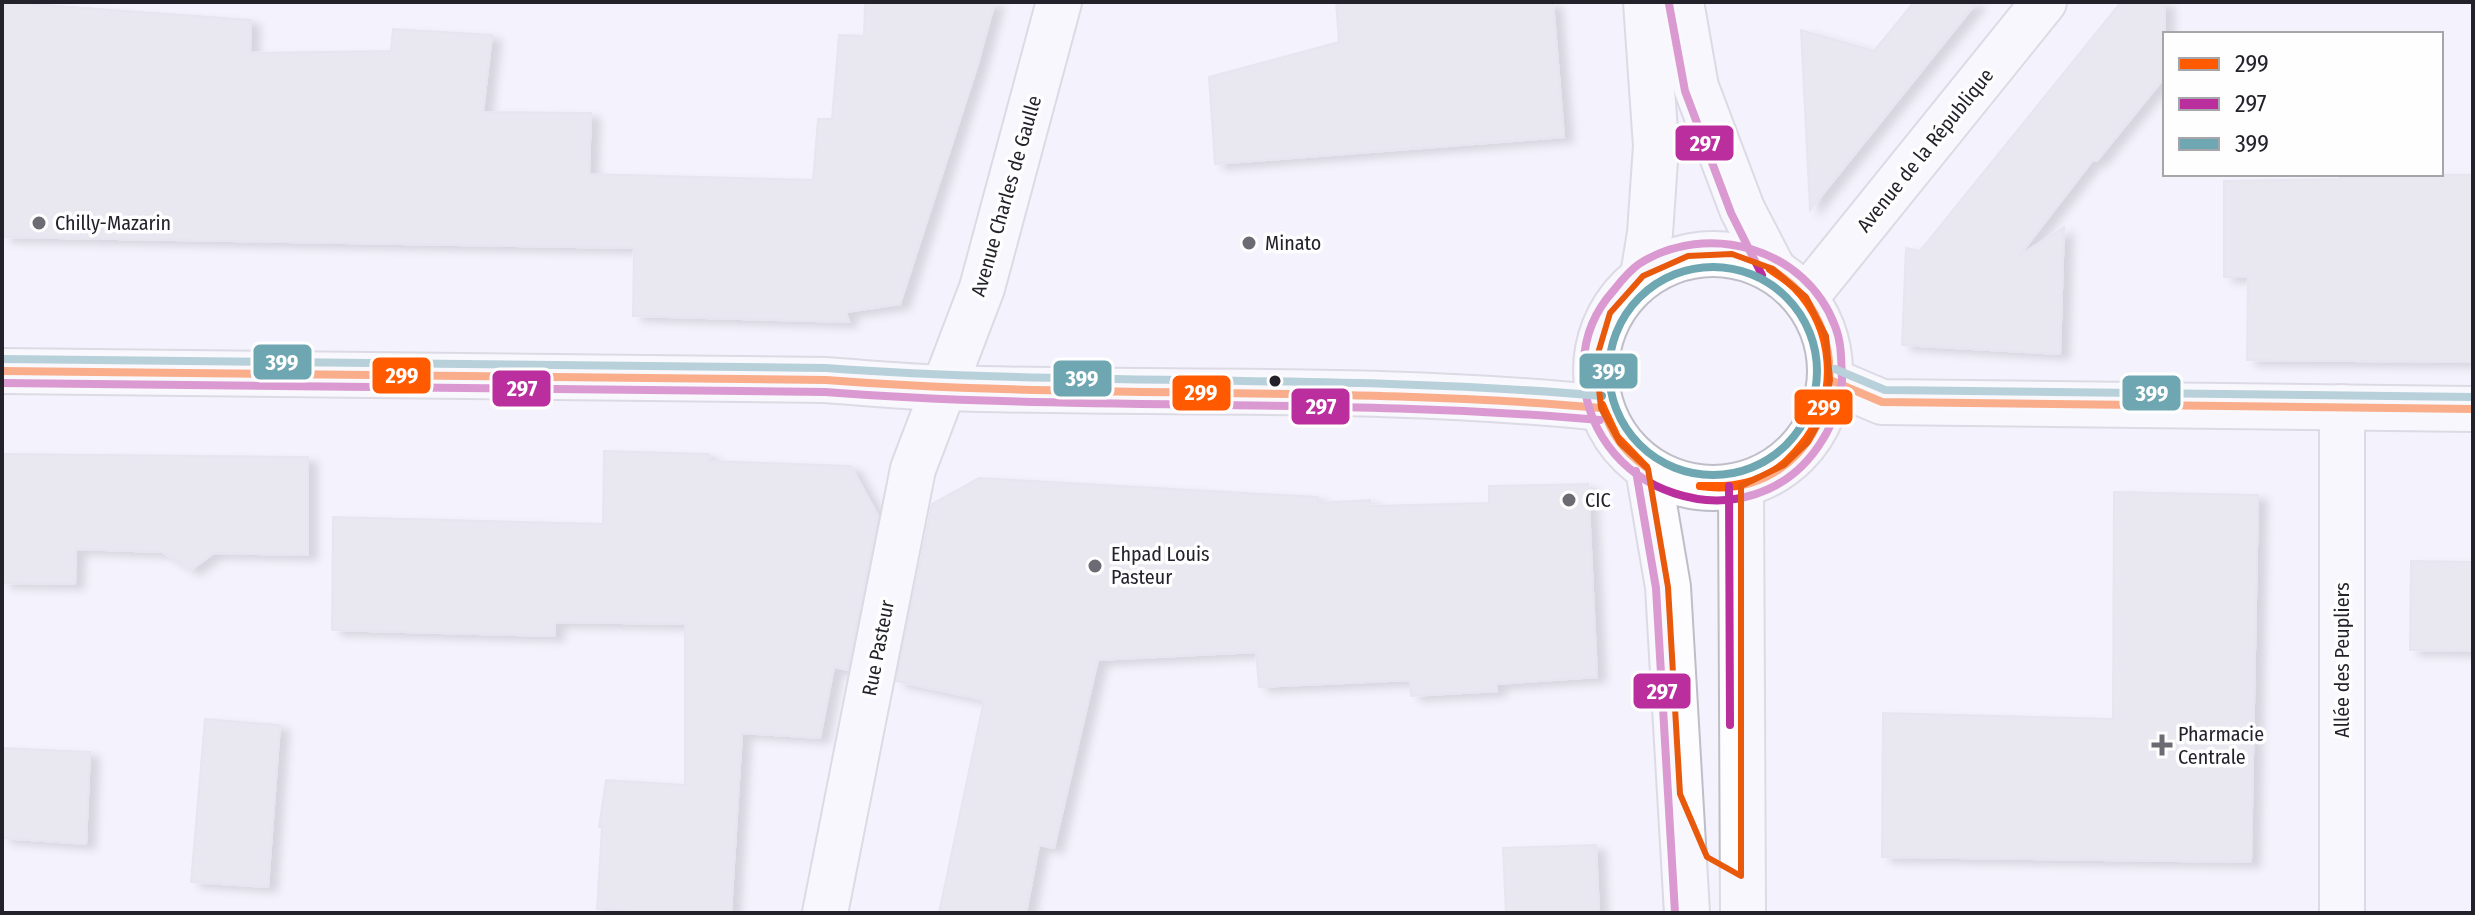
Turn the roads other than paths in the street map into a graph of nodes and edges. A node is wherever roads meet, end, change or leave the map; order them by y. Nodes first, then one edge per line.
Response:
1 (1059, 2) edge
2 (1646, 2) edge
3 (1681, 2) edge
4 (2044, 2) edge
5 (1773, 269) junction
6 (1643, 276) junction
7 (1806, 297) junction
8 (2, 371) edge
9 (1830, 380) junction
10 (945, 388) junction
11 (2342, 407) junction
12 (1601, 408) junction
13 (2473, 409) edge
14 (1648, 469) junction
15 (1741, 486) junction
16 (1680, 794) junction
17 (1742, 894) edge
18 (825, 913) edge
19 (1687, 913) edge
20 (2342, 913) edge

1 - 10 street, Avenue Charles de Gaulle
2 - 6 street
3 - 5 street
4 - 7 street, Avenue de la République
5 - 6 street
5 - 7 street
6 - 12 street
7 - 9 street
8 - 10 street
9 - 11 street
9 - 15 street
10 - 12 street
10 - 18 street, Rue Pasteur
11 - 13 street
11 - 20 street, Allée des Peupliers
12 - 14 street
14 - 15 street
14 - 16 street
15 - 17 street
16 - 17 street
16 - 19 street

